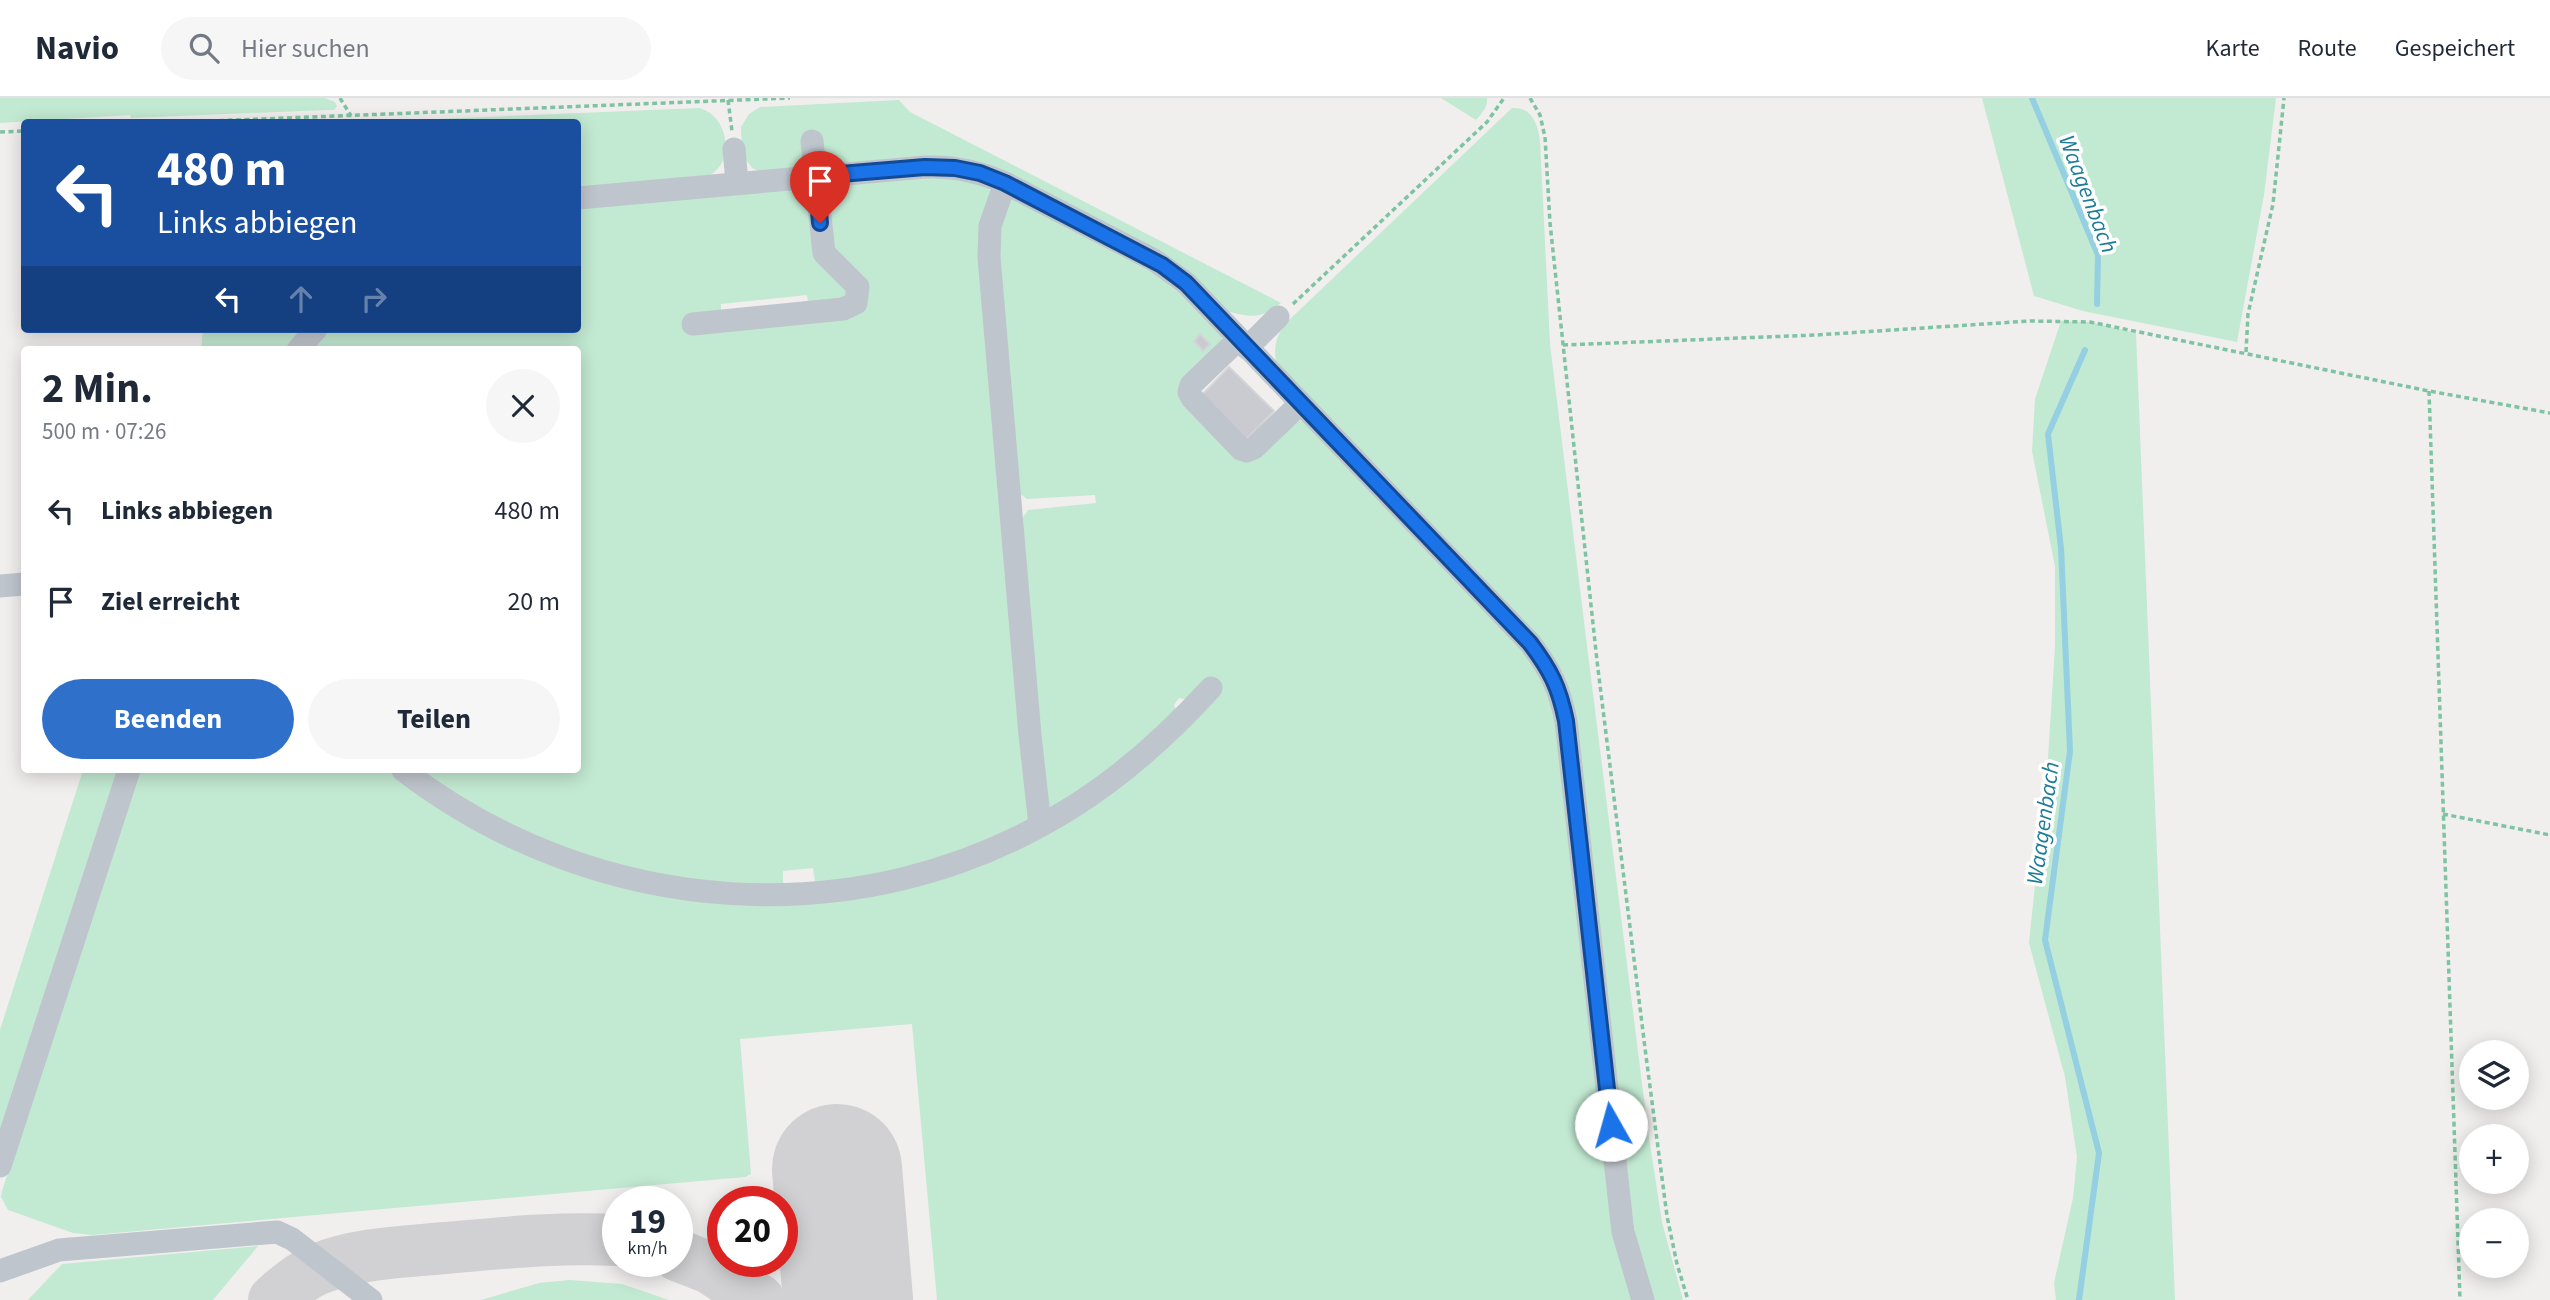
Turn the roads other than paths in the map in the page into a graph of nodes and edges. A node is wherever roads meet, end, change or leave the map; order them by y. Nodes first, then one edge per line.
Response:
1 (812, 141) dead end
2 (734, 149) road end
3 (816, 176) junction
4 (737, 183) junction
5 (1005, 183) junction
6 (581, 198) edge
7 (1278, 317) road end
8 (693, 324) dead end
9 (1243, 343) junction
10 (1301, 404) junction
11 (21, 584) edge
12 (0, 586) edge
13 (1211, 688) dead end
14 (128, 773) edge
15 (407, 773) edge
16 (1040, 825) junction
17 (0, 1166) edge
18 (0, 1271) edge
19 (371, 1300) edge
20 (1643, 1300) edge

1 - 3 lane
2 - 4 lane
3 - 4 lane
3 - 5 lane
3 - 8 lane
4 - 6 lane
5 - 9 lane
5 - 16 lane
7 - 9 lane
9 - 10 lane
9 - 10 lane
10 - 20 lane
11 - 12 lane
13 - 16 lane
14 - 17 lane
15 - 16 lane
18 - 19 lane

